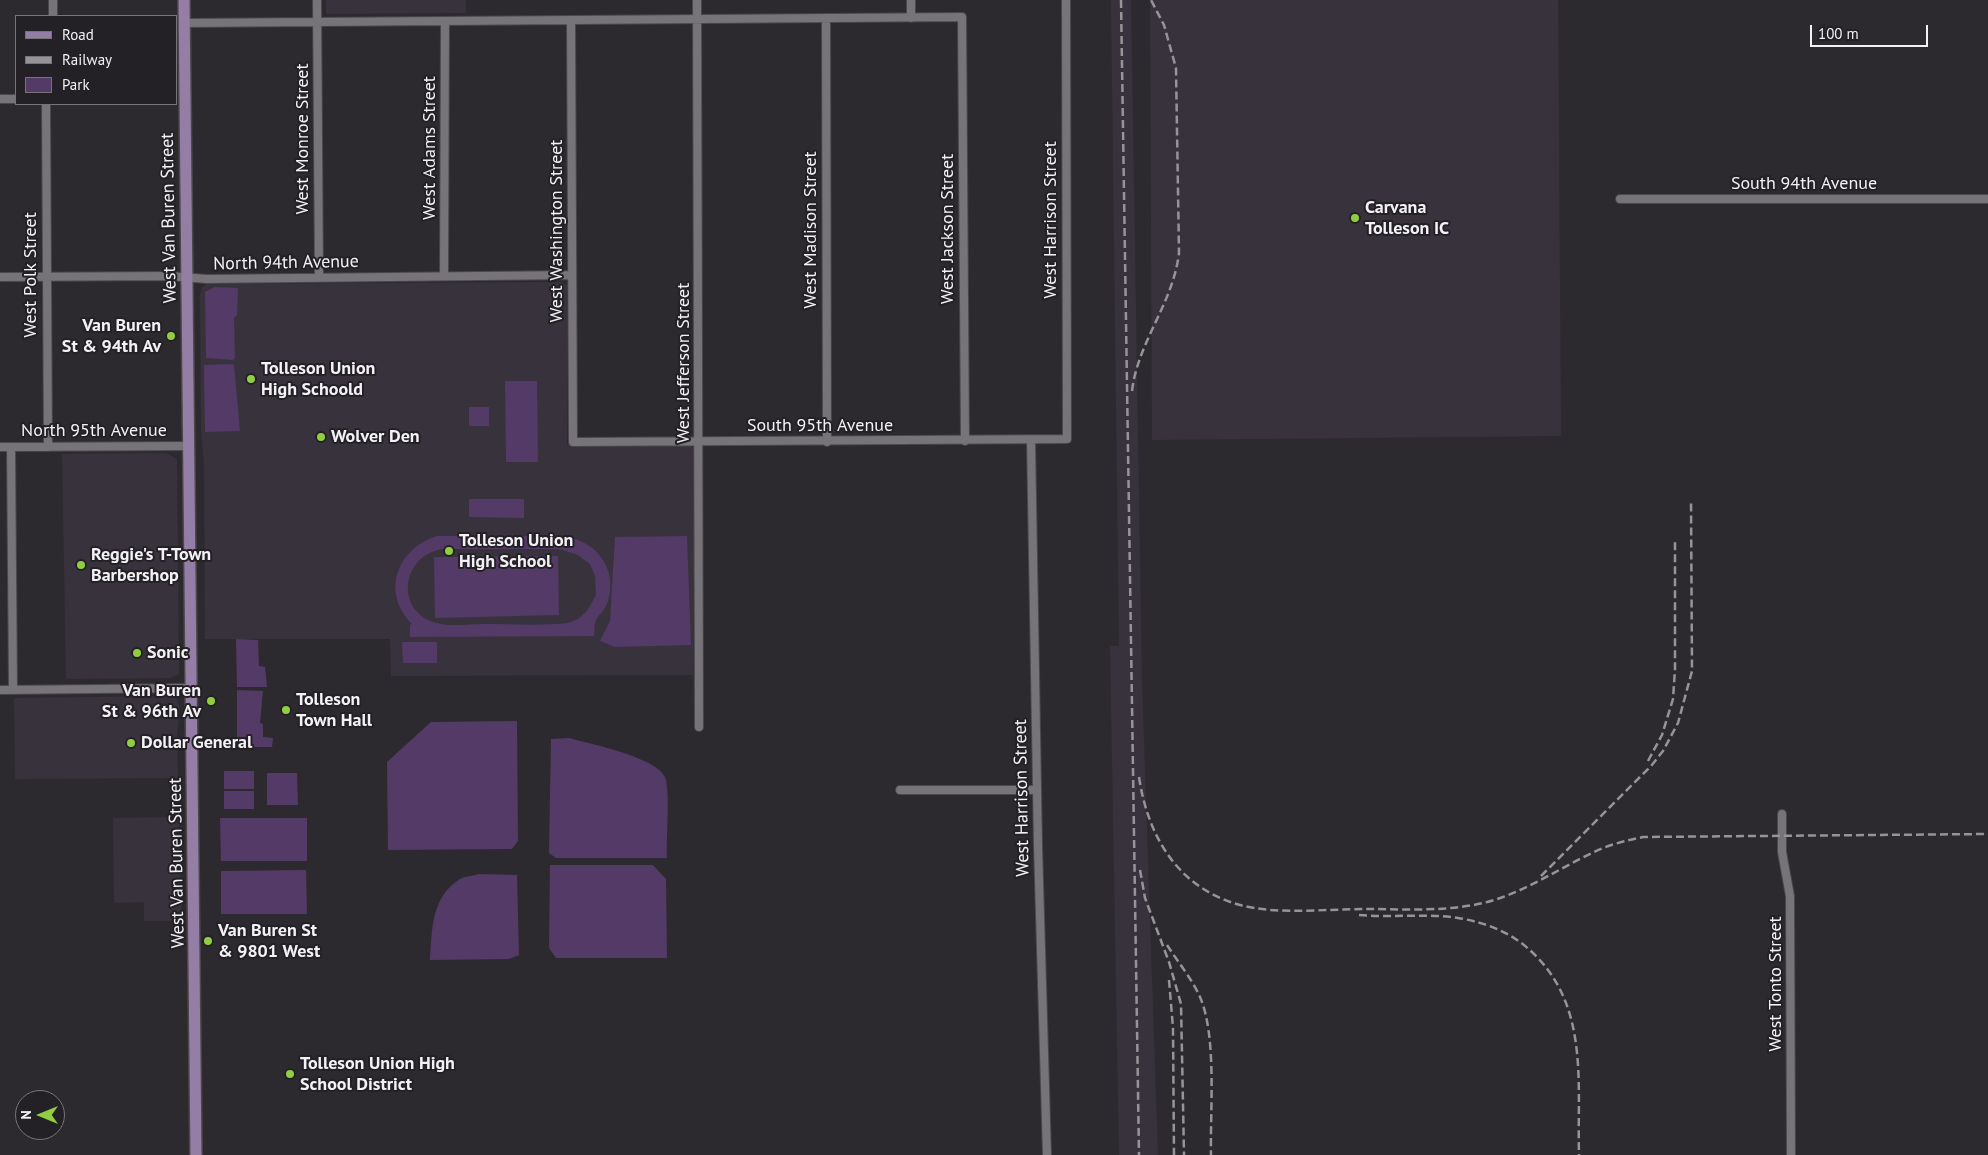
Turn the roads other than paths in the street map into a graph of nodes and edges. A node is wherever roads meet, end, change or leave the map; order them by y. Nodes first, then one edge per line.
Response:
1 (53, 0) edge
2 (184, 0) edge
3 (317, 0) edge
4 (697, 0) edge
5 (911, 0) edge
6 (1066, 0) edge
7 (53, 15) edge
8 (826, 18) junction
9 (911, 18) junction
10 (697, 19) junction
11 (571, 20) junction
12 (318, 21) junction
13 (445, 21) junction
14 (184, 23) junction
15 (181, 98) edge
16 (0, 99) edge
17 (15, 99) edge
18 (46, 105) edge
19 (1620, 199) dead end
20 (1988, 199) edge
21 (572, 275) junction
22 (444, 276) junction
23 (46, 277) junction
24 (319, 277) junction
25 (0, 278) edge
26 (187, 278) junction
27 (1031, 440) junction
28 (1067, 440) joint
29 (699, 441) junction
30 (965, 441) junction
31 (573, 442) joint
32 (827, 442) junction
33 (188, 446) junction
34 (0, 447) edge
35 (11, 447) junction
36 (48, 447) junction
37 (192, 688) junction
38 (13, 689) junction
39 (0, 690) edge
40 (699, 727) dead end
41 (900, 790) dead end
42 (1037, 790) junction
43 (1782, 814) dead end
44 (196, 1155) edge
45 (1046, 1155) edge
46 (1791, 1155) edge

1 - 7 street
2 - 14 main road, West Van Buren Street
3 - 12 street, West Monroe Street
4 - 10 street, West Jefferson Street
5 - 9 street
6 - 28 street, West Harrison Street
8 - 9 street
8 - 10 street
8 - 32 street, West Madison Street
9 - 30 street, West Jackson Street
10 - 11 street
10 - 29 street, West Jefferson Street
11 - 13 street
11 - 21 street, West Washington Street
12 - 13 street
12 - 14 street
12 - 24 street, West Monroe Street
13 - 22 street, West Adams Street
14 - 15 main road, West Van Buren Street
15 - 26 main road, West Van Buren Street
16 - 17 street
18 - 23 street, West Polk Street
19 - 20 street, South 94th Avenue
21 - 22 street, North 94th Avenue
21 - 31 street, West Washington Street
22 - 24 street, North 94th Avenue
23 - 25 street, North 94th Avenue
23 - 26 street, North 94th Avenue
23 - 36 street, West Polk Street
24 - 26 street, North 94th Avenue
26 - 33 main road, West Van Buren Street
27 - 28 street, South 95th Avenue
27 - 30 street, South 95th Avenue
27 - 42 street, West Harrison Street
29 - 31 street, South 95th Avenue
29 - 32 street, South 95th Avenue
29 - 40 street, West Jefferson Street
30 - 32 street, South 95th Avenue
33 - 36 street, North 95th Avenue
33 - 37 main road, West Van Buren Street
34 - 35 street, North 95th Avenue
35 - 36 street, North 95th Avenue
35 - 38 street
37 - 38 street
37 - 44 main road, West Van Buren Street
38 - 39 street
41 - 42 street
42 - 45 street, West Harrison Street
43 - 46 street, West Tonto Street

